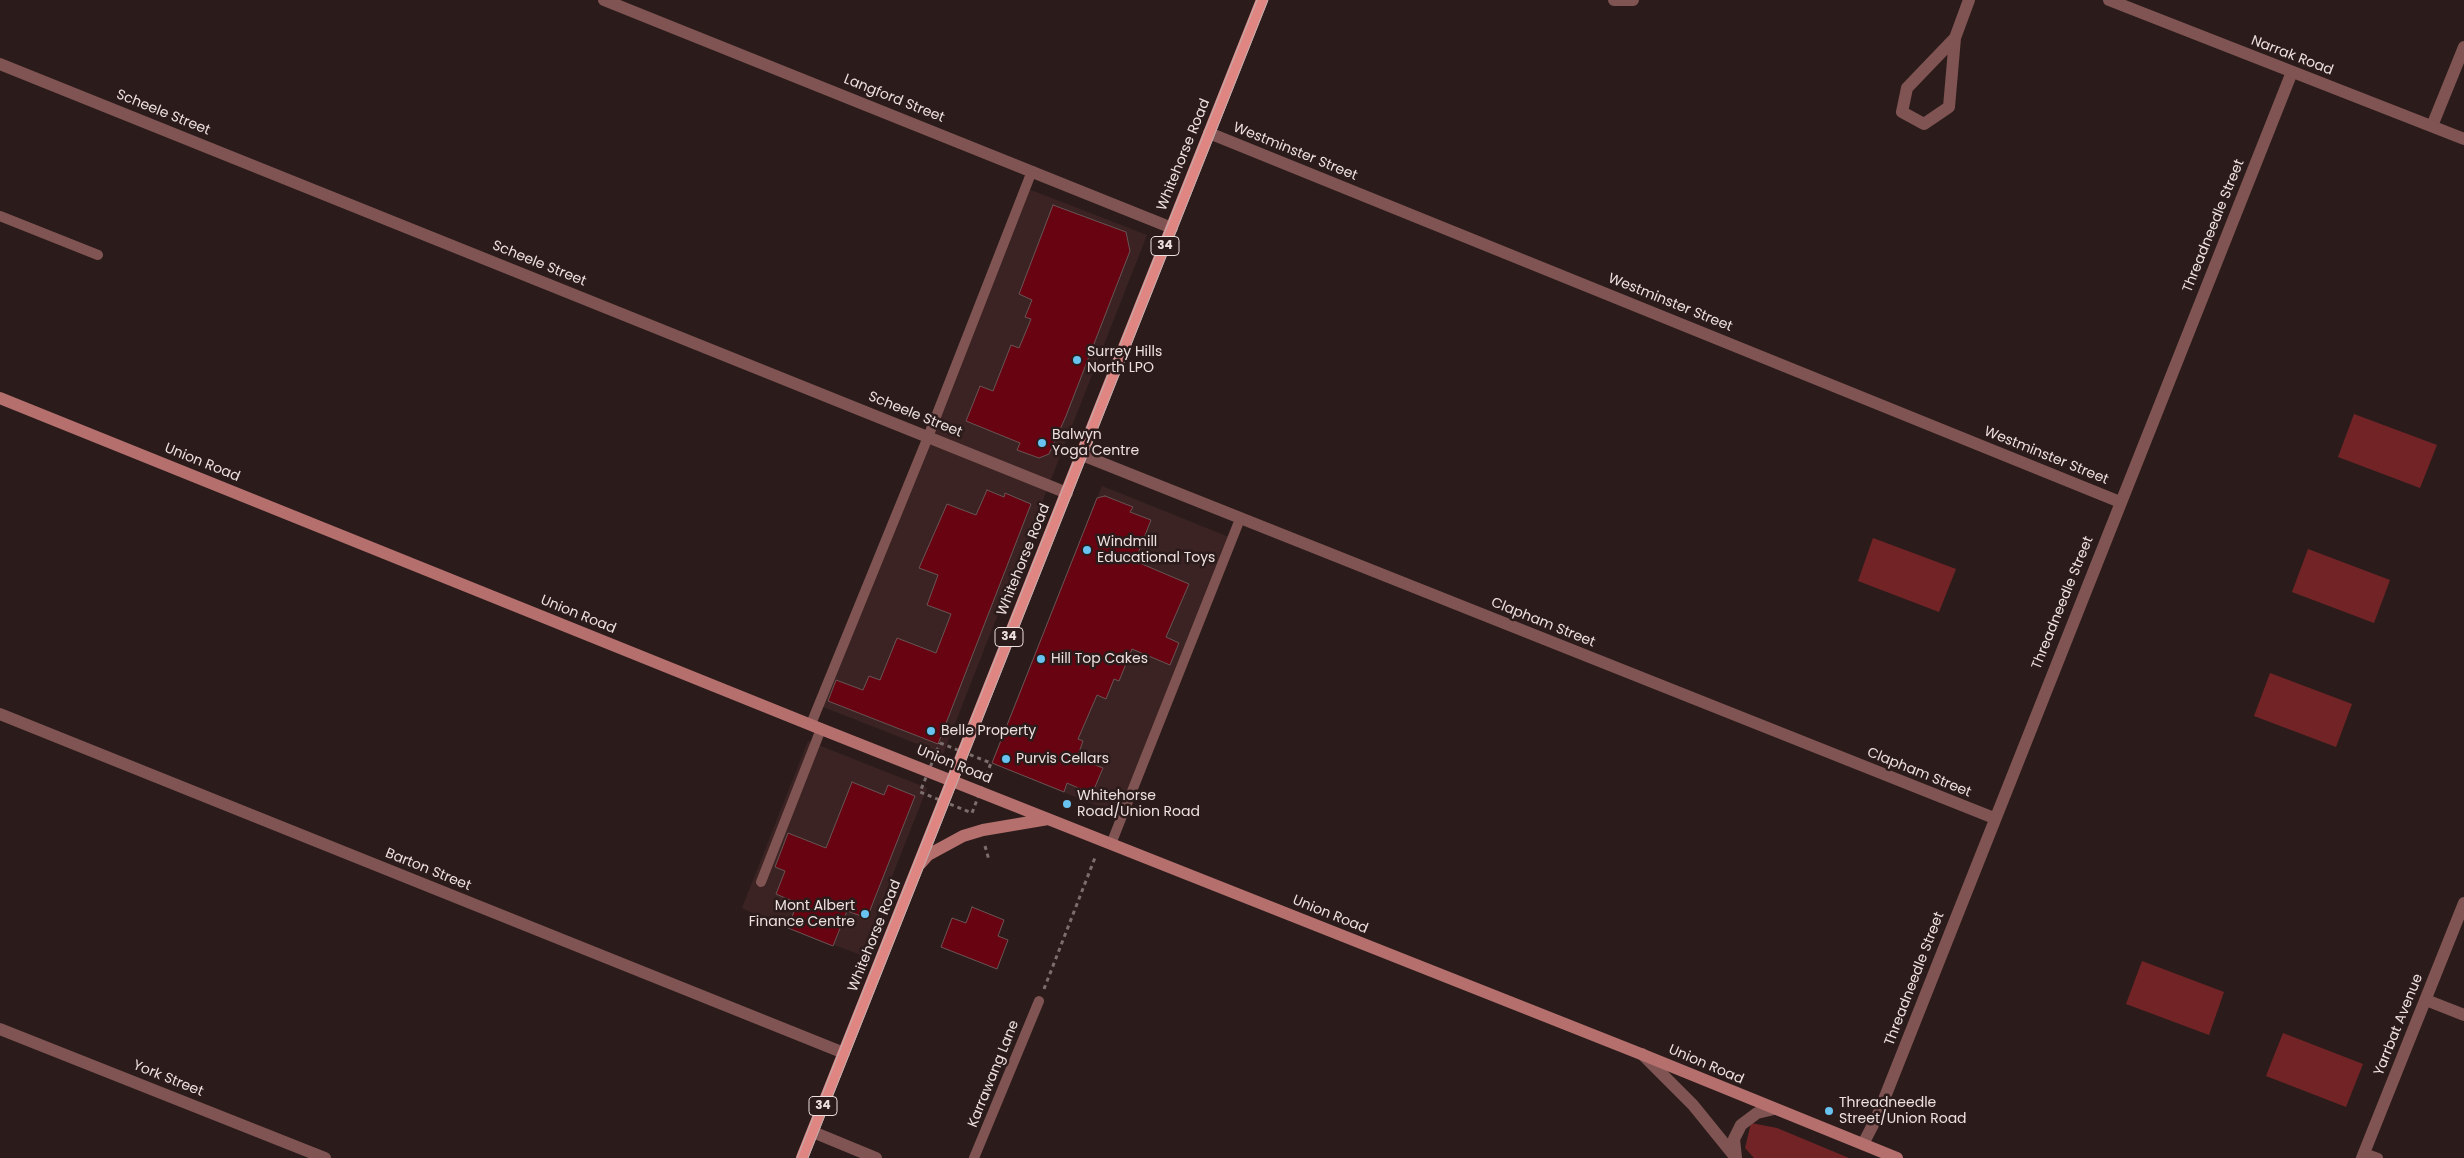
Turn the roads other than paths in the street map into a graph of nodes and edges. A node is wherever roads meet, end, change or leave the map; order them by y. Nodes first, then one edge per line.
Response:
1 (604, 0) edge
2 (1262, 0) edge
3 (1614, 0) edge
4 (1633, 0) edge
5 (1969, 0) edge
6 (2109, 0) edge
7 (1955, 38) junction
8 (2464, 47) edge
9 (0, 64) edge
10 (2292, 72) junction
11 (2432, 126) junction
12 (1209, 133) junction
13 (2464, 139) edge
14 (1032, 171) junction
15 (0, 216) edge
16 (1172, 228) junction
17 (98, 255) dead end
18 (0, 398) edge
19 (928, 436) junction
20 (1082, 455) junction
21 (1067, 493) junction
22 (2120, 502) junction
23 (1240, 519) junction
24 (0, 714) edge
25 (816, 726) junction
26 (952, 781) junction
27 (1994, 818) junction
28 (1048, 819) junction
29 (1106, 842) junction
30 (920, 864) junction
31 (761, 882) dead end
32 (2464, 902) edge
33 (2426, 1000) junction
34 (1039, 1001) road end
35 (2464, 1015) edge
36 (0, 1029) edge
37 (844, 1053) junction
38 (1641, 1054) junction
39 (1774, 1109) junction
40 (813, 1132) junction
41 (1863, 1144) junction
42 (2363, 1155) edge
43 (325, 1158) edge
44 (802, 1158) edge
45 (876, 1158) edge
46 (974, 1158) edge
47 (1736, 1158) edge
48 (1897, 1158) edge
49 (2378, 1158) edge

1 - 14 street, Langford Street
2 - 12 main road, Whitehorse Road / 34
3 - 4 street
5 - 7 street
6 - 10 street, Narrak Road
7 - 7 street
8 - 11 street
9 - 19 street, Scheele Street
10 - 11 street, Narrak Road
10 - 22 street, Threadneedle Street
11 - 13 street, Narrak Road
12 - 16 main road, Whitehorse Road / 34
12 - 22 street, Westminster Street
14 - 16 street, Langford Street
14 - 19 lane
15 - 17 lane
16 - 20 main road, Whitehorse Road / 34
18 - 25 main road, Union Road
19 - 21 street, Scheele Street
19 - 25 lane
20 - 21 main road, Whitehorse Road / 34
20 - 23 street, Clapham Street
21 - 26 main road, Whitehorse Road / 34
22 - 27 street, Threadneedle Street
23 - 27 street, Clapham Street
23 - 29 lane
24 - 37 street, Barton Street
25 - 26 main road, Union Road
25 - 31 lane
26 - 28 main road, Union Road
26 - 30 main road, Whitehorse Road / 34
27 - 41 street, Threadneedle Street
28 - 29 main road, Union Road
28 - 30 main road
29 - 38 main road, Union Road
30 - 37 main road, Whitehorse Road / 34
32 - 33 street, Yarrbat Avenue
33 - 35 street
33 - 42 street, Yarrbat Avenue
34 - 46 lane, Karrawang Lane
36 - 43 street, York Street
37 - 40 main road, Whitehorse Road / 34
38 - 39 main road, Union Road
38 - 47 street
39 - 41 main road, Union Road
39 - 47 street
40 - 44 main road, Whitehorse Road / 34
40 - 45 street
41 - 48 main road, Union Road
42 - 49 lane

